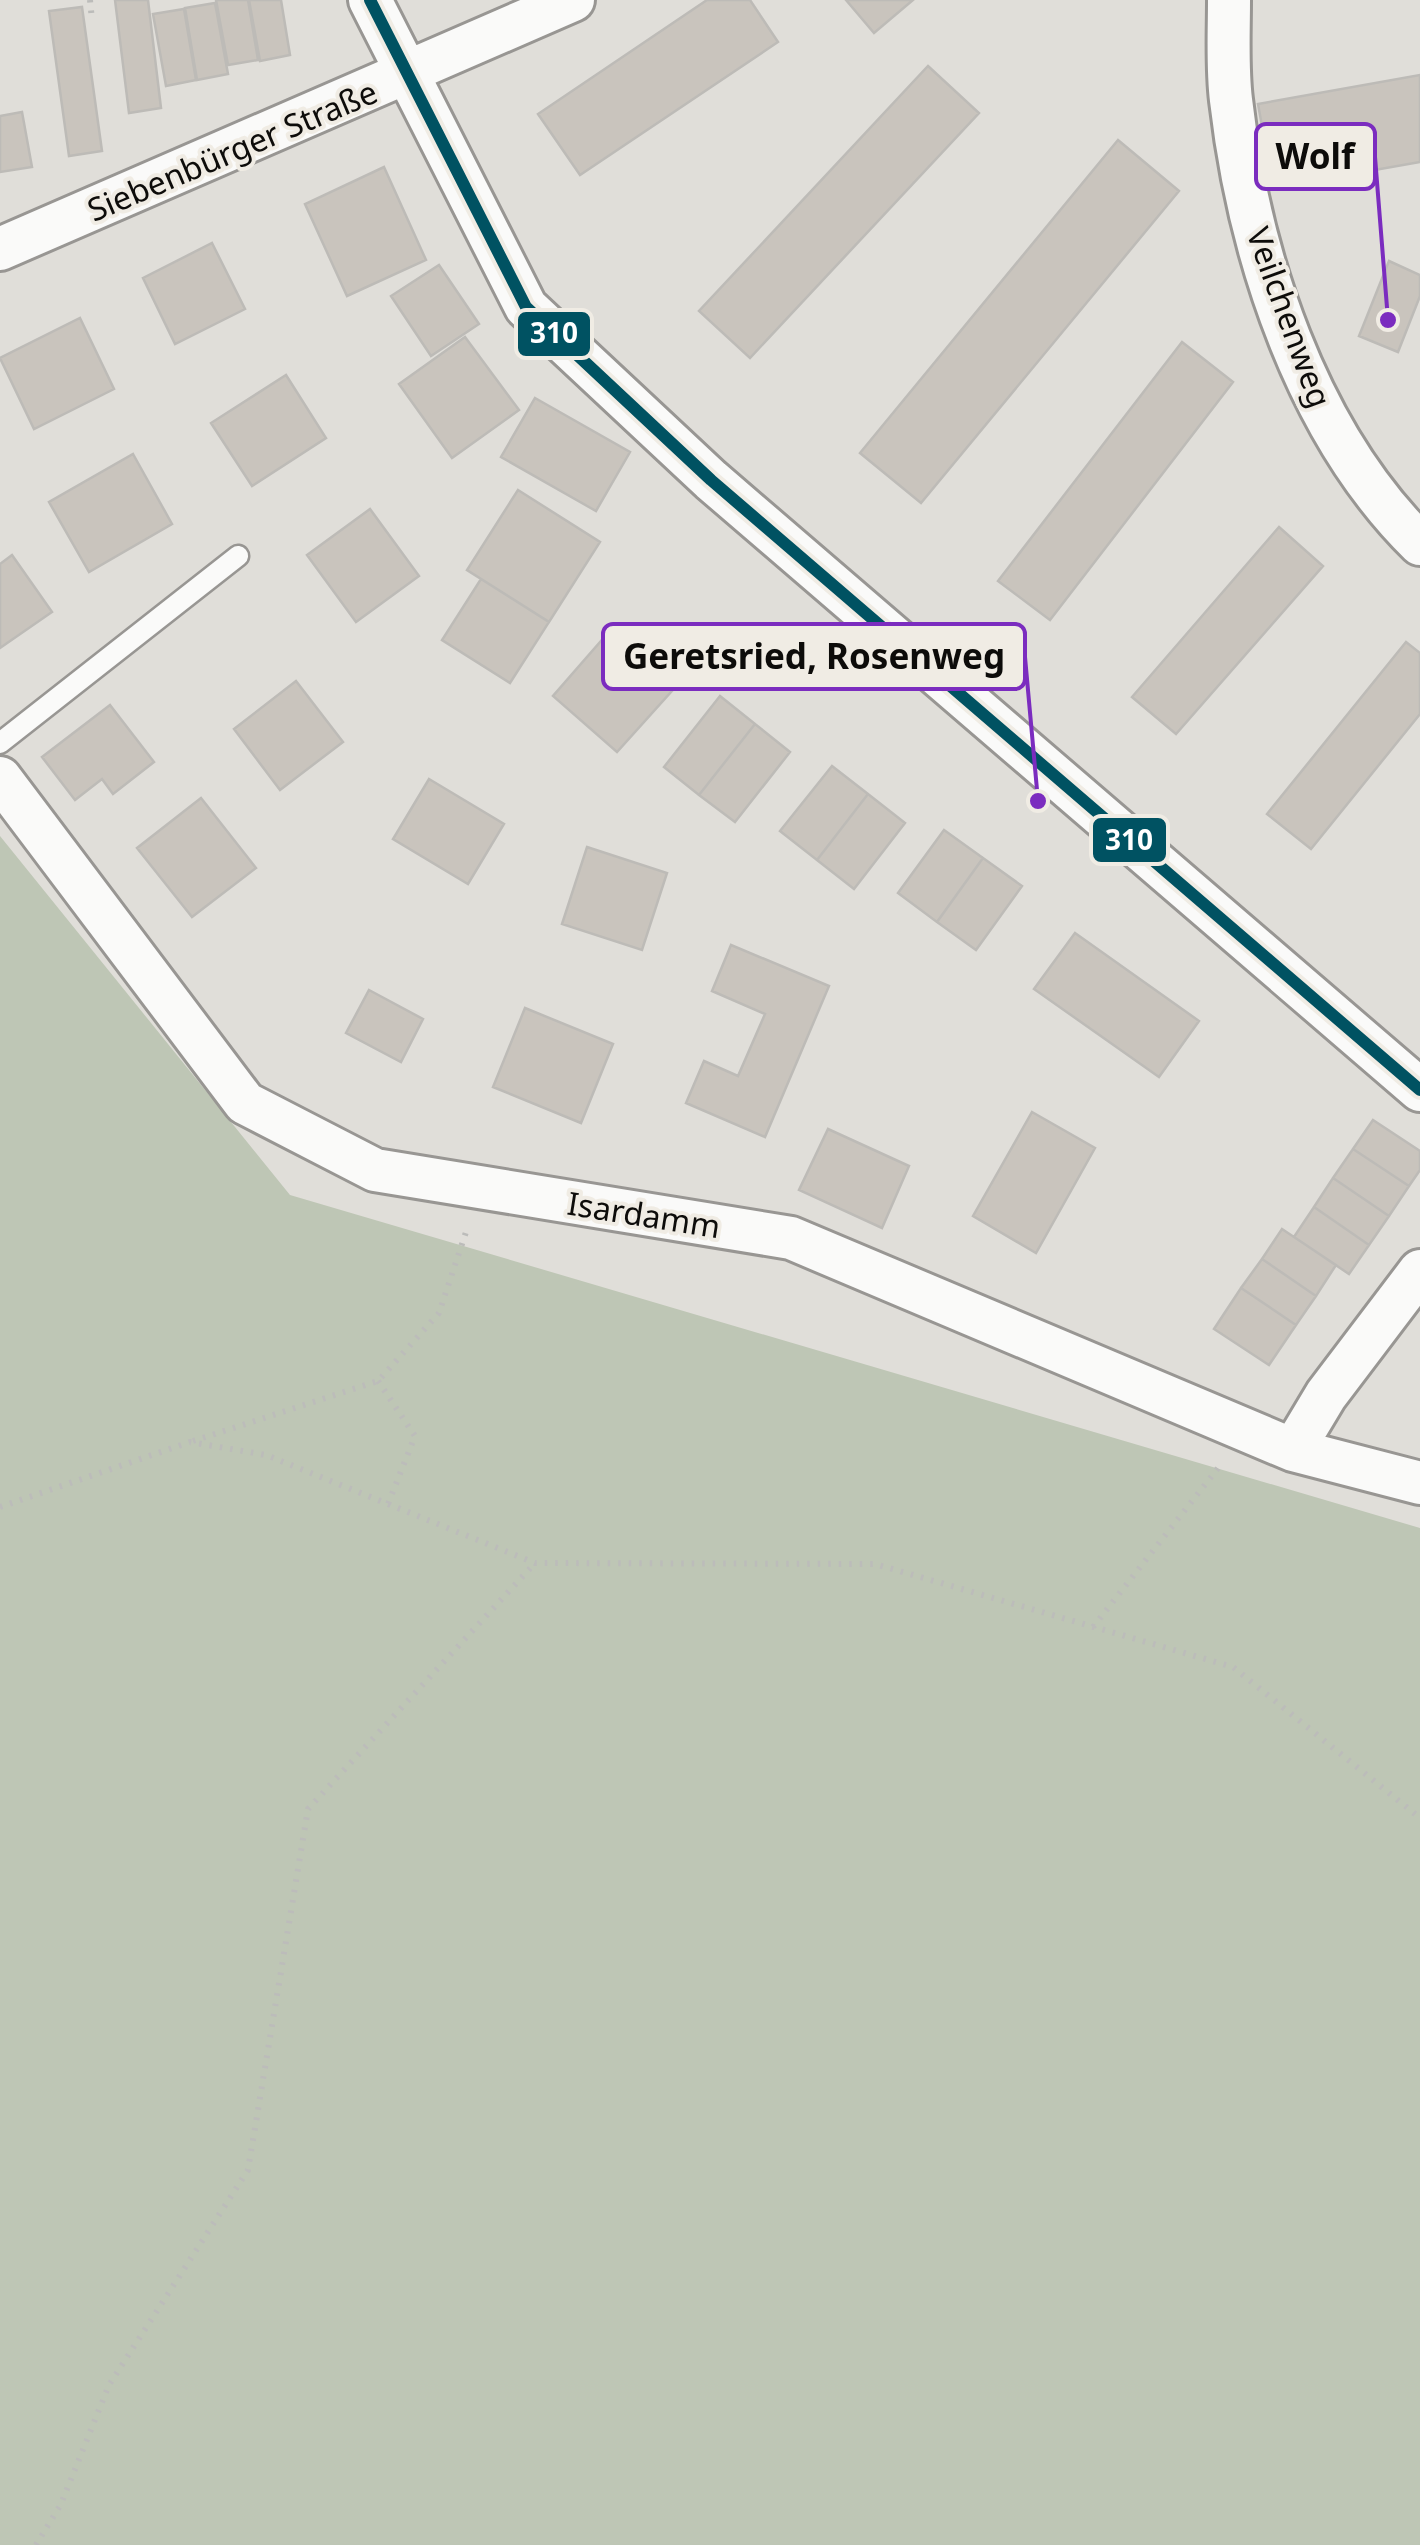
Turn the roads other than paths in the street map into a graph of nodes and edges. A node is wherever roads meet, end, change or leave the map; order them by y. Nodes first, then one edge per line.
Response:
1 (370, 0) edge
2 (573, 0) edge
3 (1229, 0) edge
4 (406, 76) junction
5 (0, 249) edge
6 (1420, 544) edge
7 (238, 556) dead end
8 (0, 743) edge
9 (0, 778) edge
10 (1420, 1090) edge
11 (1420, 1271) edge
12 (1293, 1450) junction
13 (1420, 1483) edge

1 - 4 street
2 - 4 street, Siebenbürger Straße
3 - 6 street, Veilchenweg
4 - 5 street, Siebenbürger Straße
4 - 10 street
7 - 8 lane
9 - 12 street, Isardamm
11 - 12 street
12 - 13 street, Isardamm

